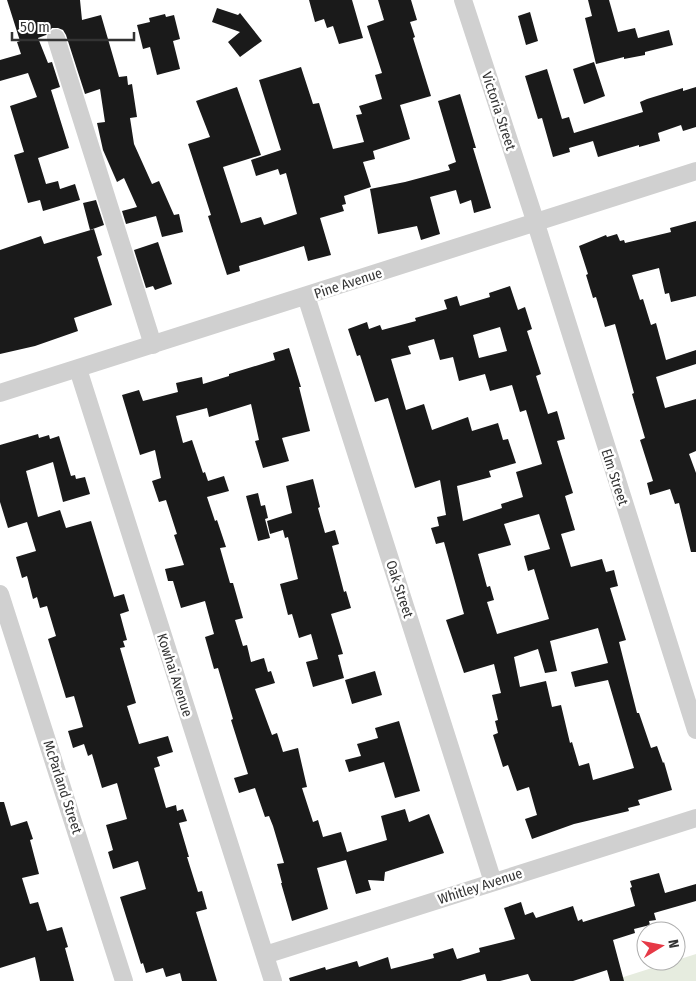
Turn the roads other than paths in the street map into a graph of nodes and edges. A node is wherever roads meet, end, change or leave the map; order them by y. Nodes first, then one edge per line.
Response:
1 (463, 0) edge
2 (56, 38) dead end
3 (696, 171) edge
4 (535, 223) junction
5 (306, 296) junction
6 (153, 345) junction
7 (78, 369) junction
8 (0, 393) edge
9 (0, 594) edge
10 (696, 730) edge
11 (696, 818) edge
12 (493, 882) junction
13 (265, 955) junction
14 (124, 981) edge
15 (273, 981) edge

1 - 4 street, Victoria Street
2 - 6 street
3 - 4 street, Pine Avenue
4 - 5 street, Pine Avenue
4 - 10 street, Elm Street
5 - 6 street, Pine Avenue
5 - 12 street, Oak Street
6 - 7 street, Pine Avenue
7 - 8 street, Pine Avenue
7 - 13 street, Kowhai Avenue
9 - 14 street, McParland Street
11 - 12 street, Whitley Avenue
12 - 13 street, Whitley Avenue
13 - 15 street, Kowhai Avenue

